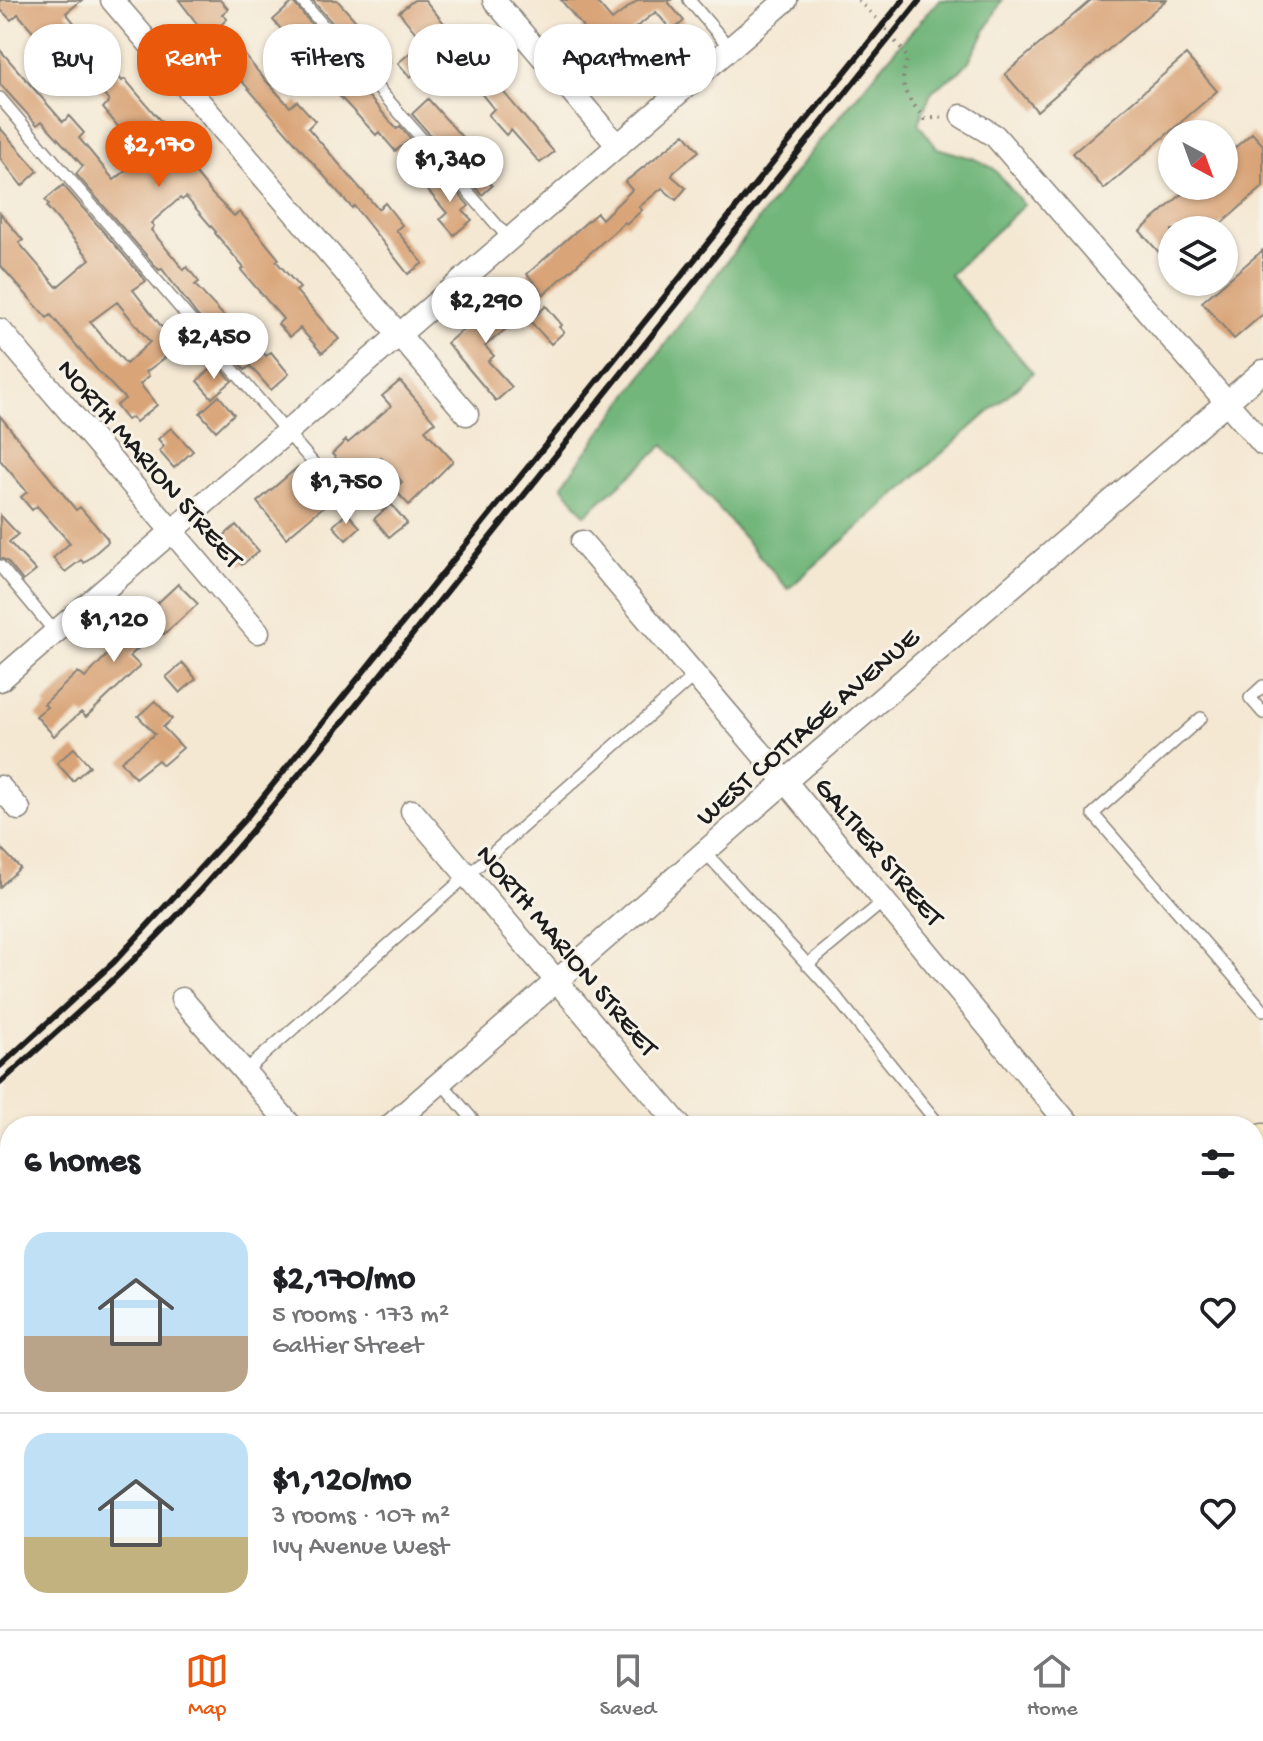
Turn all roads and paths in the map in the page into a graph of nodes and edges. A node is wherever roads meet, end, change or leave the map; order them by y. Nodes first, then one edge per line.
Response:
1 (112, 0) edge
2 (301, 0) edge
3 (494, 0) edge
4 (689, 0) edge
5 (786, 0) edge
6 (858, 0) edge
7 (730, 48) junction
8 (0, 98) edge
9 (962, 116) joint
10 (618, 146) junction
11 (510, 240) junction
12 (0, 330) edge
13 (401, 334) junction
14 (1263, 371) edge
15 (1227, 402) junction
16 (467, 414) dead end
17 (287, 433) junction
18 (1263, 444) edge
19 (339, 493) dead end
20 (171, 531) junction
21 (582, 542) dead end
22 (0, 566) edge
23 (55, 632) junction
24 (258, 632) dead end
25 (695, 675) junction
26 (0, 680) edge
27 (1263, 686) edge
28 (1263, 713) edge
29 (1201, 718) dead end
30 (785, 781) junction
31 (0, 787) edge
32 (19, 809) dead end
33 (412, 811) dead end
34 (705, 852) junction
35 (466, 875) junction
36 (884, 901) junction
37 (807, 965) junction
38 (557, 981) junction
39 (182, 999) dead end
40 (1263, 1010) edge
41 (244, 1072) junction
42 (441, 1082) junction
43 (282, 1116) edge
44 (402, 1116) edge
45 (470, 1116) edge
46 (672, 1116) edge
47 (932, 1116) edge
48 (1062, 1116) edge

1 - 13 street
2 - 11 lane
3 - 10 street
4 - 7 lane
5 - 7 street
6 - 9 path
7 - 10 street
8 - 17 lane
9 - 15 street
10 - 11 street
11 - 13 street
12 - 20 street, NORTH MARION STREET
13 - 16 street
13 - 17 street
14 - 15 street, WEST COTTAGE AVENUE
15 - 18 street
15 - 30 street, WEST COTTAGE AVENUE
17 - 19 lane
17 - 20 street
20 - 23 street
20 - 24 street, NORTH MARION STREET
21 - 25 street, GALTIER STREET
22 - 23 lane
23 - 26 street
25 - 30 street, GALTIER STREET
25 - 35 lane
27 - 28 lane
29 - 40 lane
30 - 34 street, WEST COTTAGE AVENUE
30 - 36 street, GALTIER STREET
31 - 32 street
33 - 35 street, NORTH MARION STREET
34 - 37 lane
34 - 38 street, WEST COTTAGE AVENUE
35 - 38 street, NORTH MARION STREET
35 - 41 lane
36 - 37 lane
36 - 48 street, GALTIER STREET
37 - 47 lane
38 - 42 street, WEST COTTAGE AVENUE
38 - 46 street, NORTH MARION STREET
39 - 41 street
41 - 43 street
42 - 44 street, WEST COTTAGE AVENUE
42 - 45 lane

